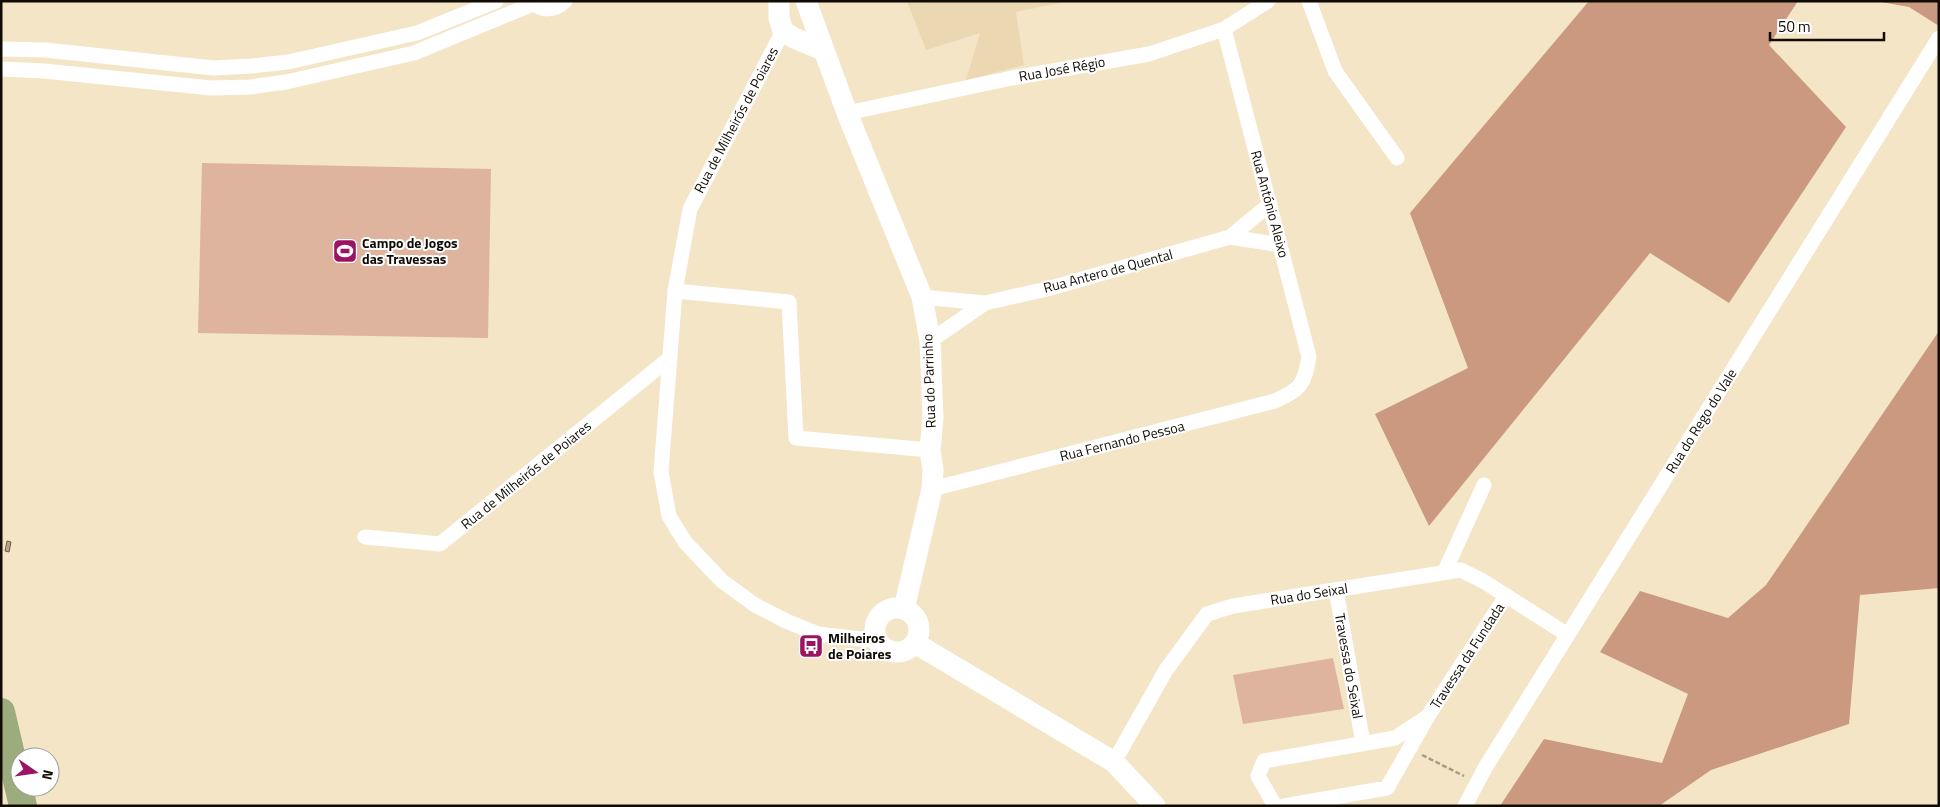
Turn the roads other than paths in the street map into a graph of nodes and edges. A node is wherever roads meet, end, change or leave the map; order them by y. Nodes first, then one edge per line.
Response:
1 (496, 1) edge
2 (565, 1) edge
3 (779, 1) edge
4 (806, 1) edge
5 (1268, 1) edge
6 (1309, 1) edge
7 (532, 3) edge
8 (1224, 29) junction
9 (783, 31) junction
10 (1939, 38) edge
11 (1, 49) edge
12 (823, 50) junction
13 (1, 69) edge
14 (847, 113) junction
15 (1397, 158) dead end
16 (1270, 204) junction
17 (1230, 237) junction
18 (1280, 245) junction
19 (675, 291) junction
20 (922, 297) junction
21 (984, 303) junction
22 (930, 341) junction
23 (670, 358) junction
24 (1305, 379) joint
25 (930, 450) junction
26 (1484, 485) dead end
27 (932, 489) junction
28 (365, 537) dead end
29 (1444, 573) junction
30 (1336, 590) junction
31 (1506, 596) junction
32 (904, 609) junction
33 (1568, 635) junction
34 (878, 641) junction
35 (915, 643) junction
36 (1428, 716) junction
37 (1363, 743) junction
38 (1114, 762) junction
39 (1155, 806) edge
40 (1275, 806) edge
41 (1284, 806) edge
42 (1465, 806) edge

1 - 11 street
2 - 7 street
3 - 9 street
4 - 12 street, Rua do Parrinho
5 - 8 street, Rua José Régio
6 - 15 street
7 - 13 street
8 - 14 street, Rua José Régio
8 - 16 street, Rua António Aleixo
9 - 12 street
9 - 19 street, Rua de Milheirós de Poiares
10 - 33 street, Rua do Rego do Vale
12 - 14 street, Rua do Parrinho
14 - 20 street, Rua do Parrinho
16 - 17 street, Rua Antero de Quental
16 - 18 street, Rua António Aleixo
17 - 18 street, Rua Antero de Quental
17 - 21 street, Rua Antero de Quental
18 - 24 street, Rua António Aleixo
19 - 23 street, Rua de Milheirós de Poiares
19 - 25 street
20 - 21 street, Rua Antero de Quental
20 - 22 street, Rua do Parrinho
21 - 22 street, Rua Antero de Quental
22 - 25 street, Rua do Parrinho
23 - 28 street, Rua de Milheirós de Poiares
23 - 34 street, Rua de Milheirós de Poiares
24 - 27 street, Rua Fernando Pessoa
25 - 27 street, Rua do Parrinho
26 - 29 street
27 - 32 street, Rua do Parrinho
29 - 30 street, Rua do Seixal
29 - 31 street, Rua do Seixal
30 - 37 street, Travessa do Seixal
30 - 38 street, Rua do Seixal
31 - 33 street, Rua do Seixal
31 - 36 street, Travessa da Fundada
32 - 34 street
32 - 35 street
33 - 42 street, Rua do Rego do Vale
34 - 35 street
35 - 38 street
36 - 37 street, Travessa da Fundada
36 - 41 street, Travessa da Fundada
37 - 40 street, Travessa da Fundada
38 - 39 street

